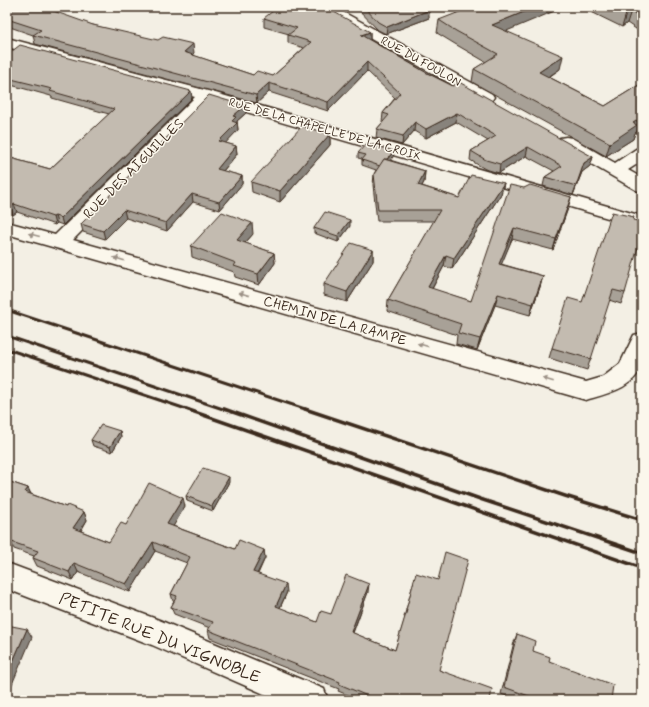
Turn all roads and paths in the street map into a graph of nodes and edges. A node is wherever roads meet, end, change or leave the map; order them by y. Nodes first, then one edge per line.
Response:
1 (324, 7) edge
2 (7, 42) edge
3 (206, 94) junction
4 (499, 105) edge
5 (554, 136) edge
6 (642, 153) edge
7 (615, 171) junction
8 (642, 186) edge
9 (642, 222) edge
10 (7, 228) edge
11 (60, 242) junction
12 (642, 341) edge
13 (7, 576) edge
14 (312, 700) edge

1 - 4 street, RUE DU FOULON
2 - 3 street, RUE DE LA CHAPELLE DE LA CROIX
3 - 9 street, RUE DE LA CHAPELLE DE LA CROIX
3 - 11 street, RUE DES AIGUILLES
5 - 7 street
6 - 7 street
7 - 8 street
11 -> 10 street, CHEMIN DE LA RAMPE
12 -> 11 street, CHEMIN DE LA RAMPE
13 - 14 street, PETITE RUE DU VIGNOBLE

